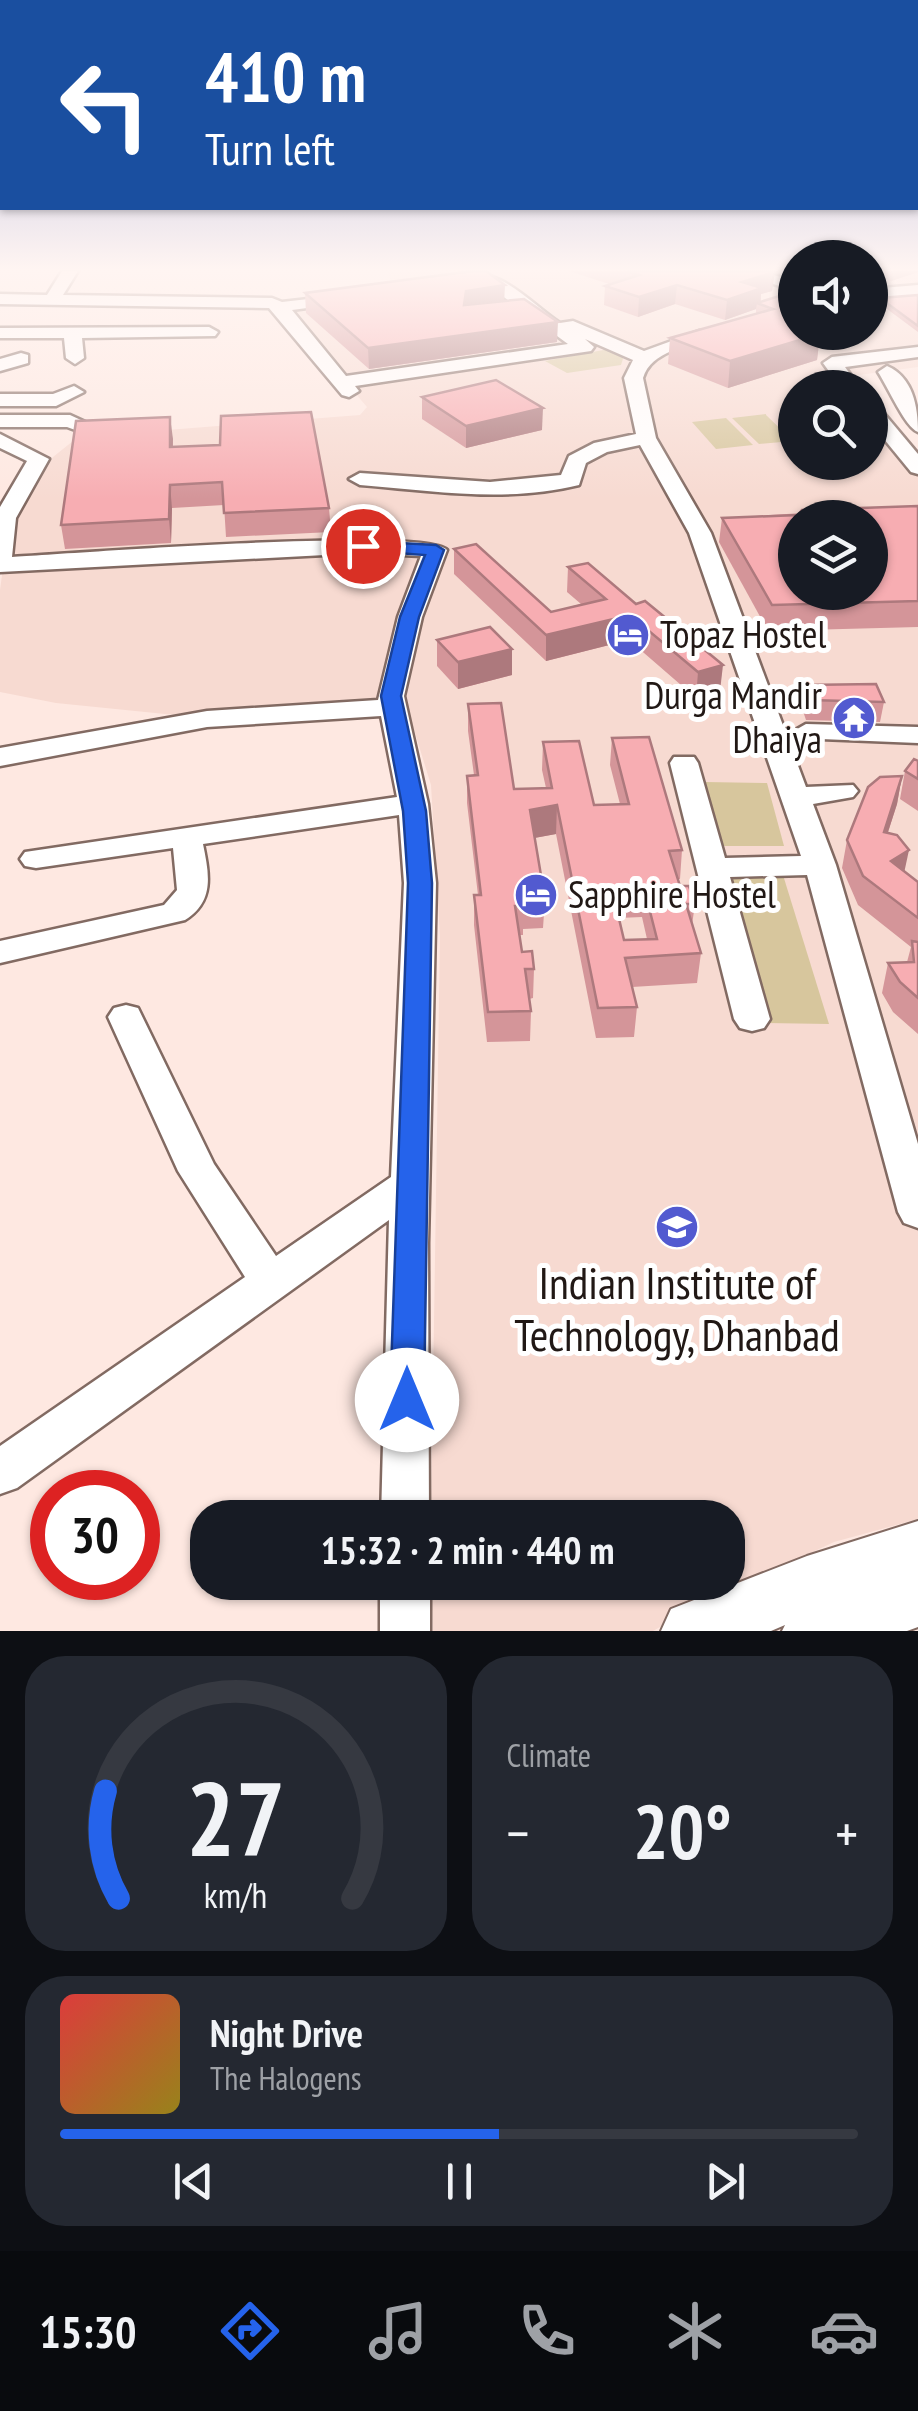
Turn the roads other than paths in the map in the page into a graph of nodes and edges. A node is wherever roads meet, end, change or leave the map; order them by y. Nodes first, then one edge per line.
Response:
1 (73, 347) edge
2 (313, 347) edge
3 (584, 347) edge
4 (616, 347) edge
5 (672, 347) edge
6 (918, 352) edge
7 (74, 358) dead end
8 (643, 358) junction
9 (21, 359) dead end
10 (0, 365) edge
11 (837, 370) edge
12 (888, 373) edge
13 (74, 392) dead end
14 (0, 400) edge
15 (0, 422) edge
16 (918, 426) edge
17 (888, 431) edge
18 (97, 432) edge
19 (646, 438) junction
20 (0, 440) edge
21 (918, 468) edge
22 (360, 479) dead end
23 (0, 561) edge
24 (392, 707) junction
25 (806, 732) dead end
26 (918, 735) edge
27 (0, 756) edge
28 (684, 762) dead end
29 (842, 791) dead end
30 (794, 797) junction
31 (413, 804) junction
32 (187, 837) junction
33 (36, 859) dead end
34 (820, 864) junction
35 (712, 868) junction
36 (0, 952) edge
37 (126, 1017) dead end
38 (752, 1018) dead end
39 (411, 1183) junction
40 (918, 1212) edge
41 (272, 1283) junction
42 (0, 1473) edge
43 (405, 1500) edge
44 (918, 1550) edge
45 (918, 1597) edge
46 (404, 1600) edge
47 (404, 1631) edge
48 (693, 1631) edge
49 (814, 1631) edge

1 - 7 street
2 - 3 street
4 - 8 street
5 - 8 street
6 - 11 street
8 - 19 street
9 - 10 street
12 - 16 street
13 - 14 street
15 - 18 street
17 - 21 street
19 - 22 street
19 - 30 street
20 - 23 street
23 - 24 street
24 - 27 street
24 - 31 street
25 - 26 street
28 - 35 street
29 - 30 street
30 - 34 street
31 - 32 street
31 - 39 street
32 - 33 street
32 - 36 street
34 - 35 street
34 - 40 street
35 - 38 street
37 - 41 street
39 - 41 street
39 - 43 street
41 - 42 street
44 - 48 main road
45 - 49 main road
46 - 47 street

